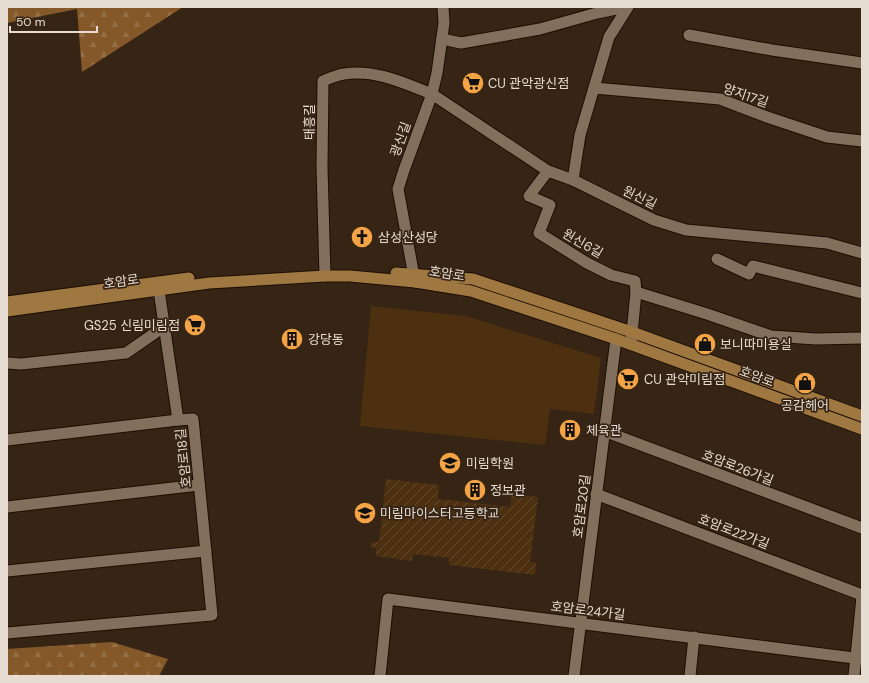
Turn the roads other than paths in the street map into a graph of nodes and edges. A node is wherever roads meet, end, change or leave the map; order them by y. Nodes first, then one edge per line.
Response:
1 (443, 7) edge
2 (627, 7) edge
3 (689, 35) dead end
4 (442, 39) junction
5 (862, 63) edge
6 (594, 88) junction
7 (432, 94) junction
8 (862, 141) edge
9 (548, 171) junction
10 (573, 180) junction
11 (862, 253) edge
12 (717, 259) dead end
13 (325, 273) junction
14 (415, 278) junction
15 (159, 290) junction
16 (636, 292) junction
17 (862, 293) edge
18 (7, 302) edge
19 (7, 311) edge
20 (165, 326) junction
21 (632, 332) junction
22 (862, 338) edge
23 (616, 339) junction
24 (631, 344) junction
25 (7, 363) edge
26 (862, 416) edge
27 (178, 420) junction
28 (862, 429) edge
29 (604, 431) junction
30 (7, 440) edge
31 (199, 484) junction
32 (596, 494) junction
33 (7, 507) edge
34 (862, 528) edge
35 (206, 551) junction
36 (7, 571) edge
37 (862, 596) edge
38 (580, 623) junction
39 (7, 633) edge
40 (694, 637) junction
41 (859, 658) edge
42 (380, 676) edge
43 (574, 676) edge
44 (690, 676) edge
45 (854, 676) edge

1 - 4 street, 광신길
2 - 4 street
2 - 6 street
3 - 5 street
4 - 7 street, 광신길
6 - 8 street, 양지17길
6 - 10 street
7 - 9 street, 원신길
7 - 13 street, 태흥길
7 - 14 street, 광신길
9 - 10 street, 원신길
9 - 16 street, 원신6길
10 - 11 street, 원신길
12 - 17 street
13 - 14 main road, 호암로
13 - 15 main road, 호암로
13 - 18 main road
14 - 21 main road
14 - 23 main road, 호암로
15 - 19 main road, 호암로
15 - 20 street, 호암로18길
16 - 21 street
16 - 22 street
20 - 25 street
20 - 27 street, 호암로18길
21 - 24 street
21 - 26 main road
23 - 24 main road, 호암로
23 - 29 street, 호암로20길
24 - 28 main road, 호암로
27 - 30 street
27 - 31 street, 호암로18길
29 - 32 street, 호암로20길
29 - 34 street, 호암로26가길
31 - 33 street
31 - 35 street, 호암로18길
32 - 37 street, 호암로22가길
32 - 38 street, 호암로20길
35 - 36 street
35 - 39 street, 호암로18길
37 - 41 street
38 - 40 street, 호암로24가길
38 - 42 street, 호암로24가길
38 - 43 street, 호암로20길
40 - 41 street, 호암로24가길
40 - 44 street
41 - 45 street

